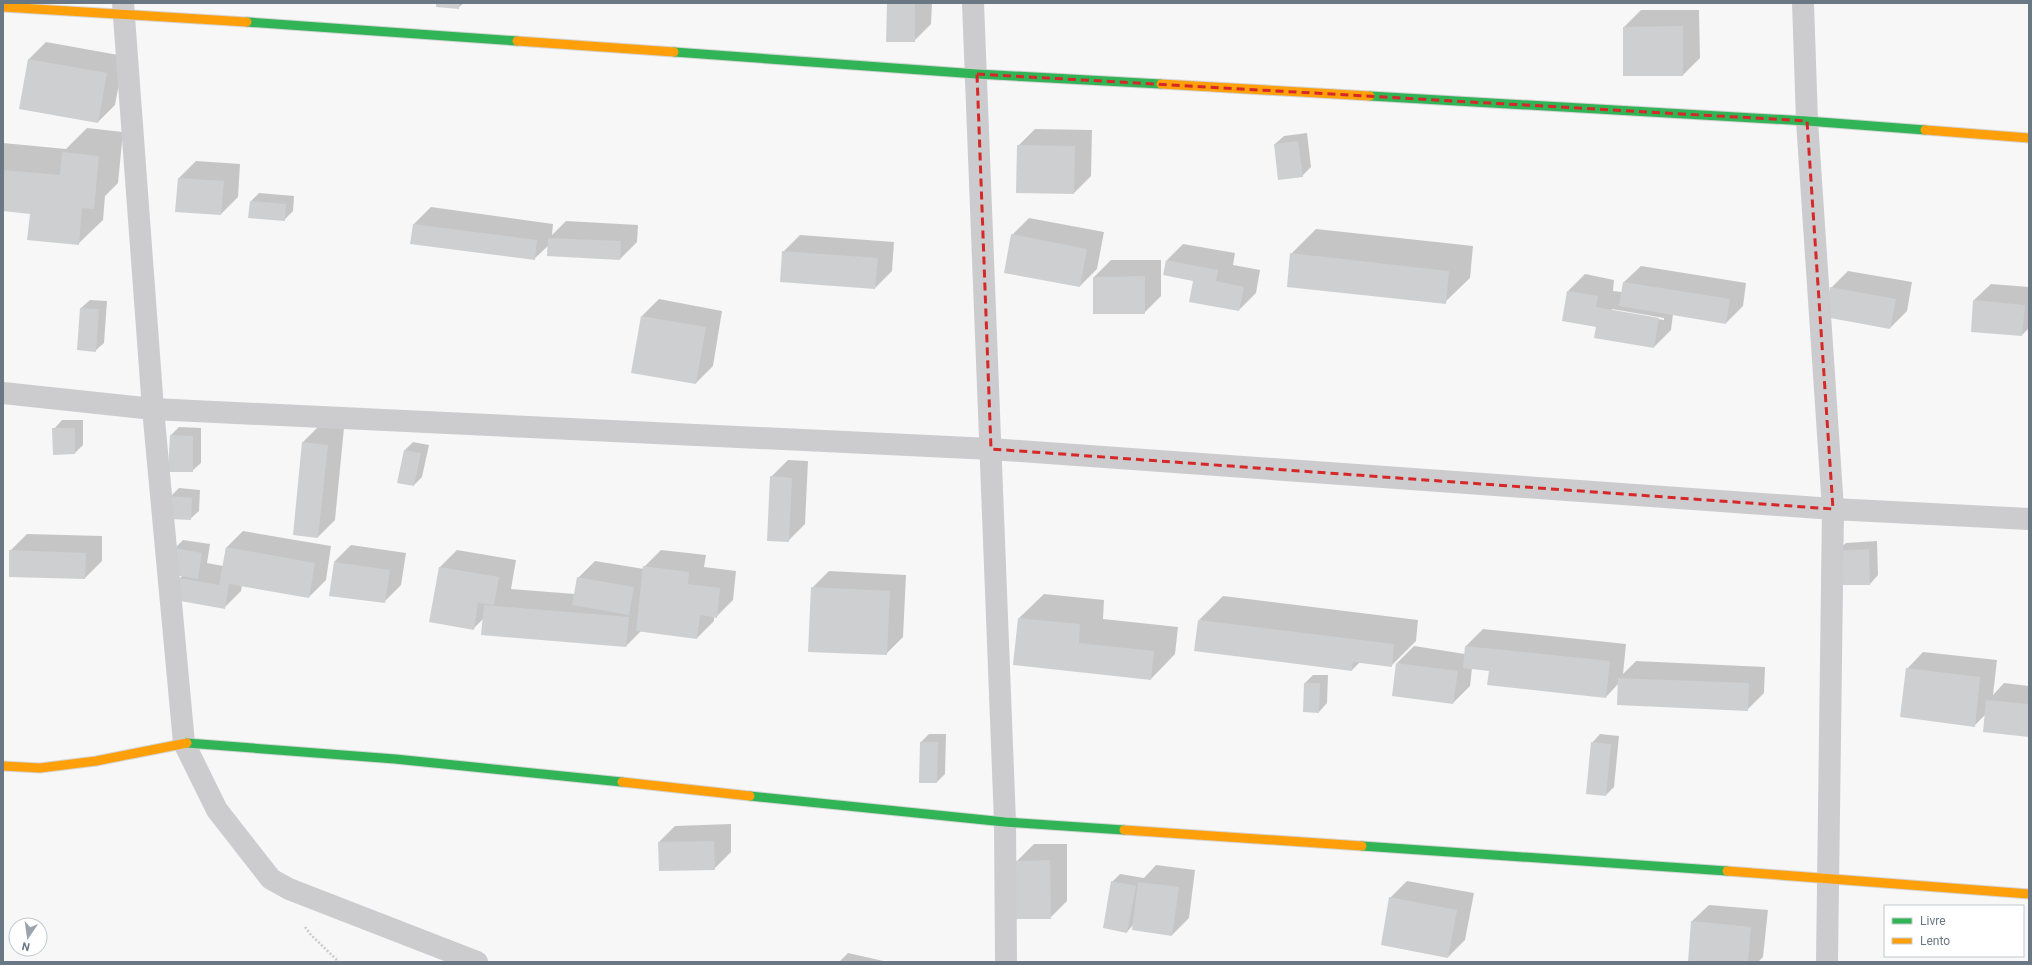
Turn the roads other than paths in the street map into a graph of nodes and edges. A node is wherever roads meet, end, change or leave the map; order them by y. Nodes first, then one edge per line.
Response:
1 (973, 3) edge
2 (1803, 3) edge
3 (3, 7) edge
4 (124, 8) edge
5 (977, 74) junction
6 (1807, 121) junction
7 (2029, 138) edge
8 (3, 393) edge
9 (153, 409) junction
10 (991, 449) junction
11 (1833, 509) junction
12 (2029, 520) edge
13 (184, 743) junction
14 (3, 766) edge
15 (1005, 822) junction
16 (1829, 878) junction
17 (2029, 894) edge
18 (477, 962) edge
19 (1006, 962) edge
20 (1827, 962) edge

1 - 5 street
2 - 6 street
3 - 4 street
4 - 5 street
4 - 9 street
5 - 6 street
5 - 10 street
6 - 7 street
6 - 11 street
8 - 9 street
9 - 10 street
9 - 13 street
10 - 11 street
10 - 15 street
11 - 12 street
11 - 16 street
13 - 14 street
13 - 15 street
13 - 18 street
15 - 16 street
15 - 19 street
16 - 17 street
16 - 20 street

